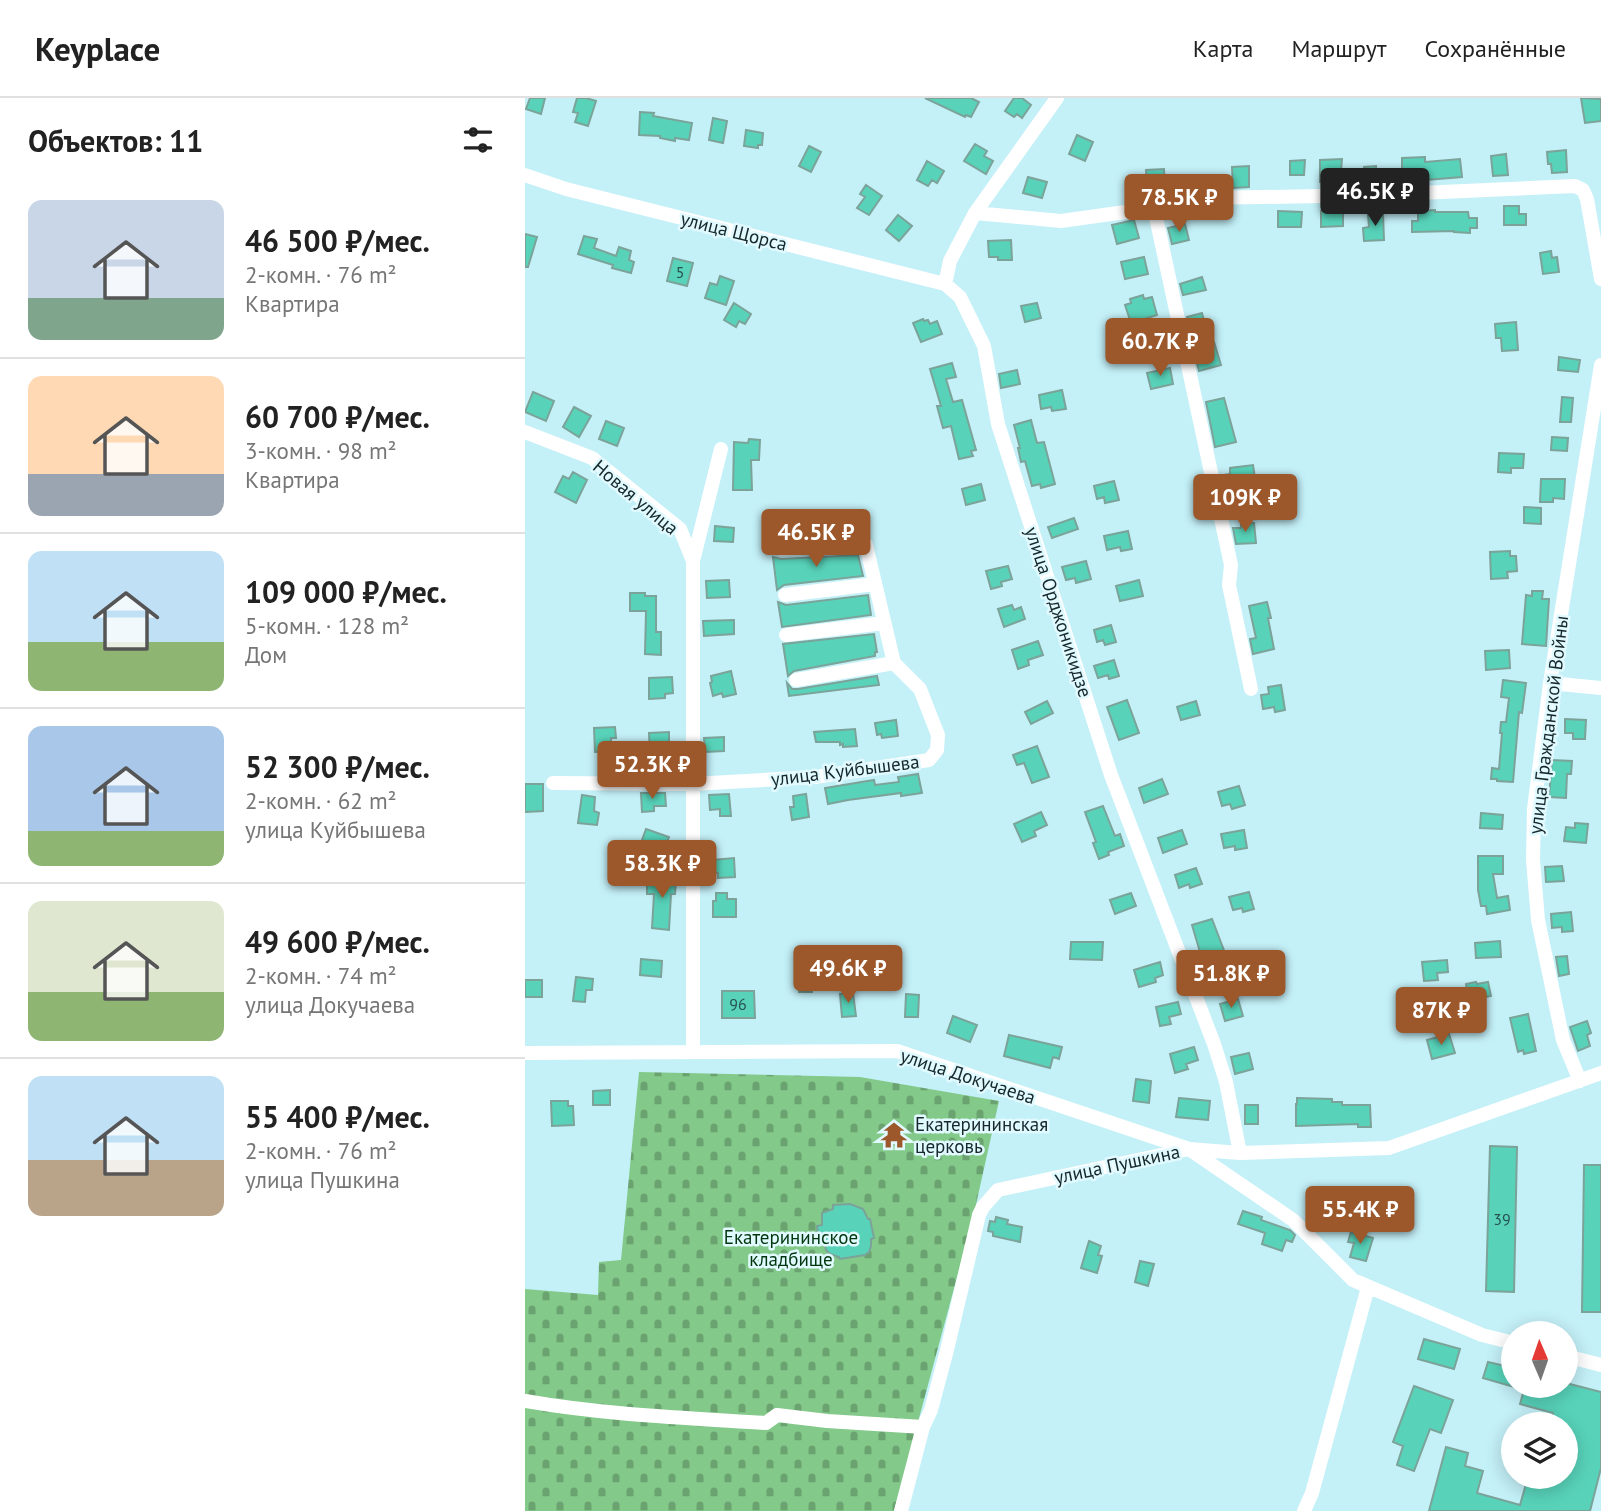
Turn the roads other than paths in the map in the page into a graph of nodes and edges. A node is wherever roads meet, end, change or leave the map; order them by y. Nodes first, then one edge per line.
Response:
1 (1057, 98) edge
2 (525, 175) edge
3 (1154, 208) junction
4 (975, 213) junction
5 (1601, 279) edge
6 (944, 284) junction
7 (1601, 365) edge
8 (525, 432) edge
9 (721, 449) dead end
10 (781, 549) dead end
11 (693, 561) junction
12 (875, 584) junction
13 (785, 595) dead end
14 (884, 623) junction
15 (786, 635) dead end
16 (894, 663) junction
17 (796, 680) dead end
18 (1550, 683) junction
19 (1601, 688) edge
20 (1251, 689) dead end
21 (553, 783) dead end
22 (692, 784) junction
23 (693, 1052) junction
24 (525, 1053) edge
25 (1601, 1073) edge
26 (1580, 1081) junction
27 (1189, 1149) junction
28 (1240, 1153) junction
29 (1368, 1287) junction
30 (1501, 1340) edge
31 (1579, 1359) edge
32 (1601, 1365) edge
33 (525, 1401) edge
34 (923, 1427) junction
35 (901, 1511) edge
36 (1304, 1511) edge

1 - 4 street
2 - 6 street, улица Щорса
3 - 4 street
3 - 5 street
3 - 20 street
4 - 6 street
6 - 28 street, улица Орджоникидзе
7 - 18 street, улица Гражданской Войны
8 - 11 street, Новая улица
9 - 11 street
10 - 12 street
11 - 22 street
12 - 13 street
12 - 14 street
14 - 15 street
14 - 16 street
16 - 17 street
16 - 22 street, улица Куйбышева
18 - 19 street
18 - 26 street, улица Гражданской Войны
21 - 22 street, улица Куйбышева
22 - 23 street
23 - 24 street, улица Докучаева
23 - 27 street, улица Докучаева
25 - 26 street, улица Докучаева
26 - 28 street, улица Докучаева
27 - 28 street, улица Докучаева
27 - 29 street, улица Пушкина
27 - 34 street, улица Пушкина
29 - 30 street, улица Пушкина
29 - 36 street
31 - 32 street
33 - 34 street
34 - 35 street

